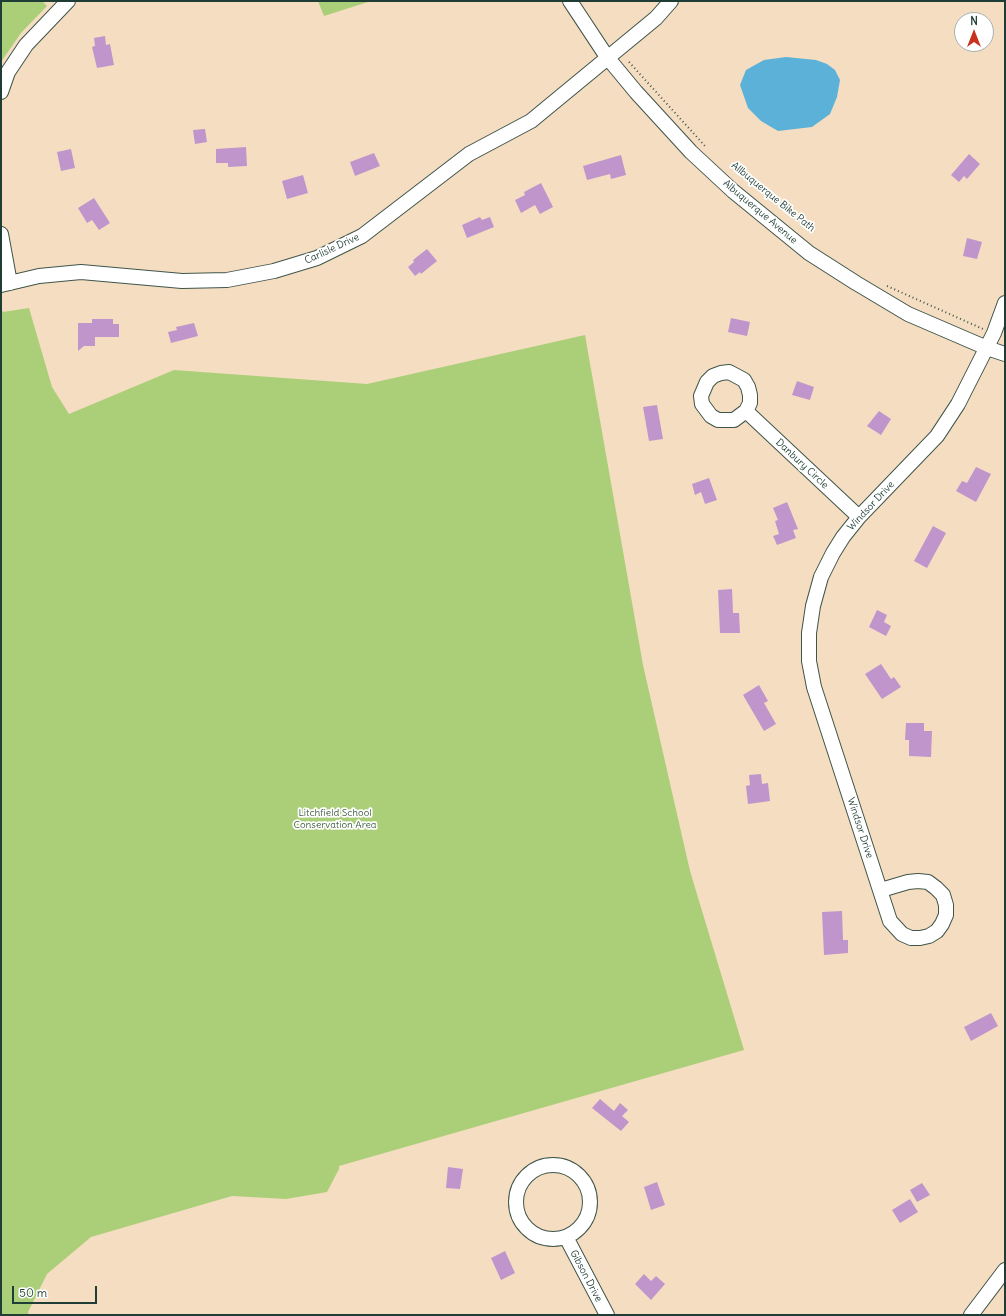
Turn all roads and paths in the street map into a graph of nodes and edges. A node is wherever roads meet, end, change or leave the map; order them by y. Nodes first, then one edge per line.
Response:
1 (68, 1) edge
2 (570, 1) edge
3 (671, 1) edge
4 (612, 53) junction
5 (1, 92) edge
6 (709, 151) dead end
7 (1, 234) edge
8 (5, 284) edge
9 (886, 285) dead end
10 (1005, 303) edge
11 (994, 333) junction
12 (986, 348) junction
13 (1005, 354) edge
14 (746, 411) dead end
15 (859, 517) junction
16 (880, 890) junction
17 (566, 1237) junction
18 (1005, 1270) edge
19 (607, 1315) edge
20 (971, 1315) edge

1 - 5 street
2 - 4 street, Albuquerque Avenue
3 - 4 street, Carlisle Drive
4 - 6 path
4 - 8 street, Carlisle Drive
4 - 12 street, Albuquerque Avenue
7 - 8 street
9 - 11 path
10 - 11 street, Windsor Drive
11 - 12 street, Windsor Drive
12 - 13 street, Albuquerque Avenue
12 - 15 street, Windsor Drive
14 - 15 street, Danbury Circle
15 - 16 street, Windsor Drive
16 - 16 street, Windsor Drive
17 - 17 street
17 - 19 street, Gibson Drive
18 - 20 street

